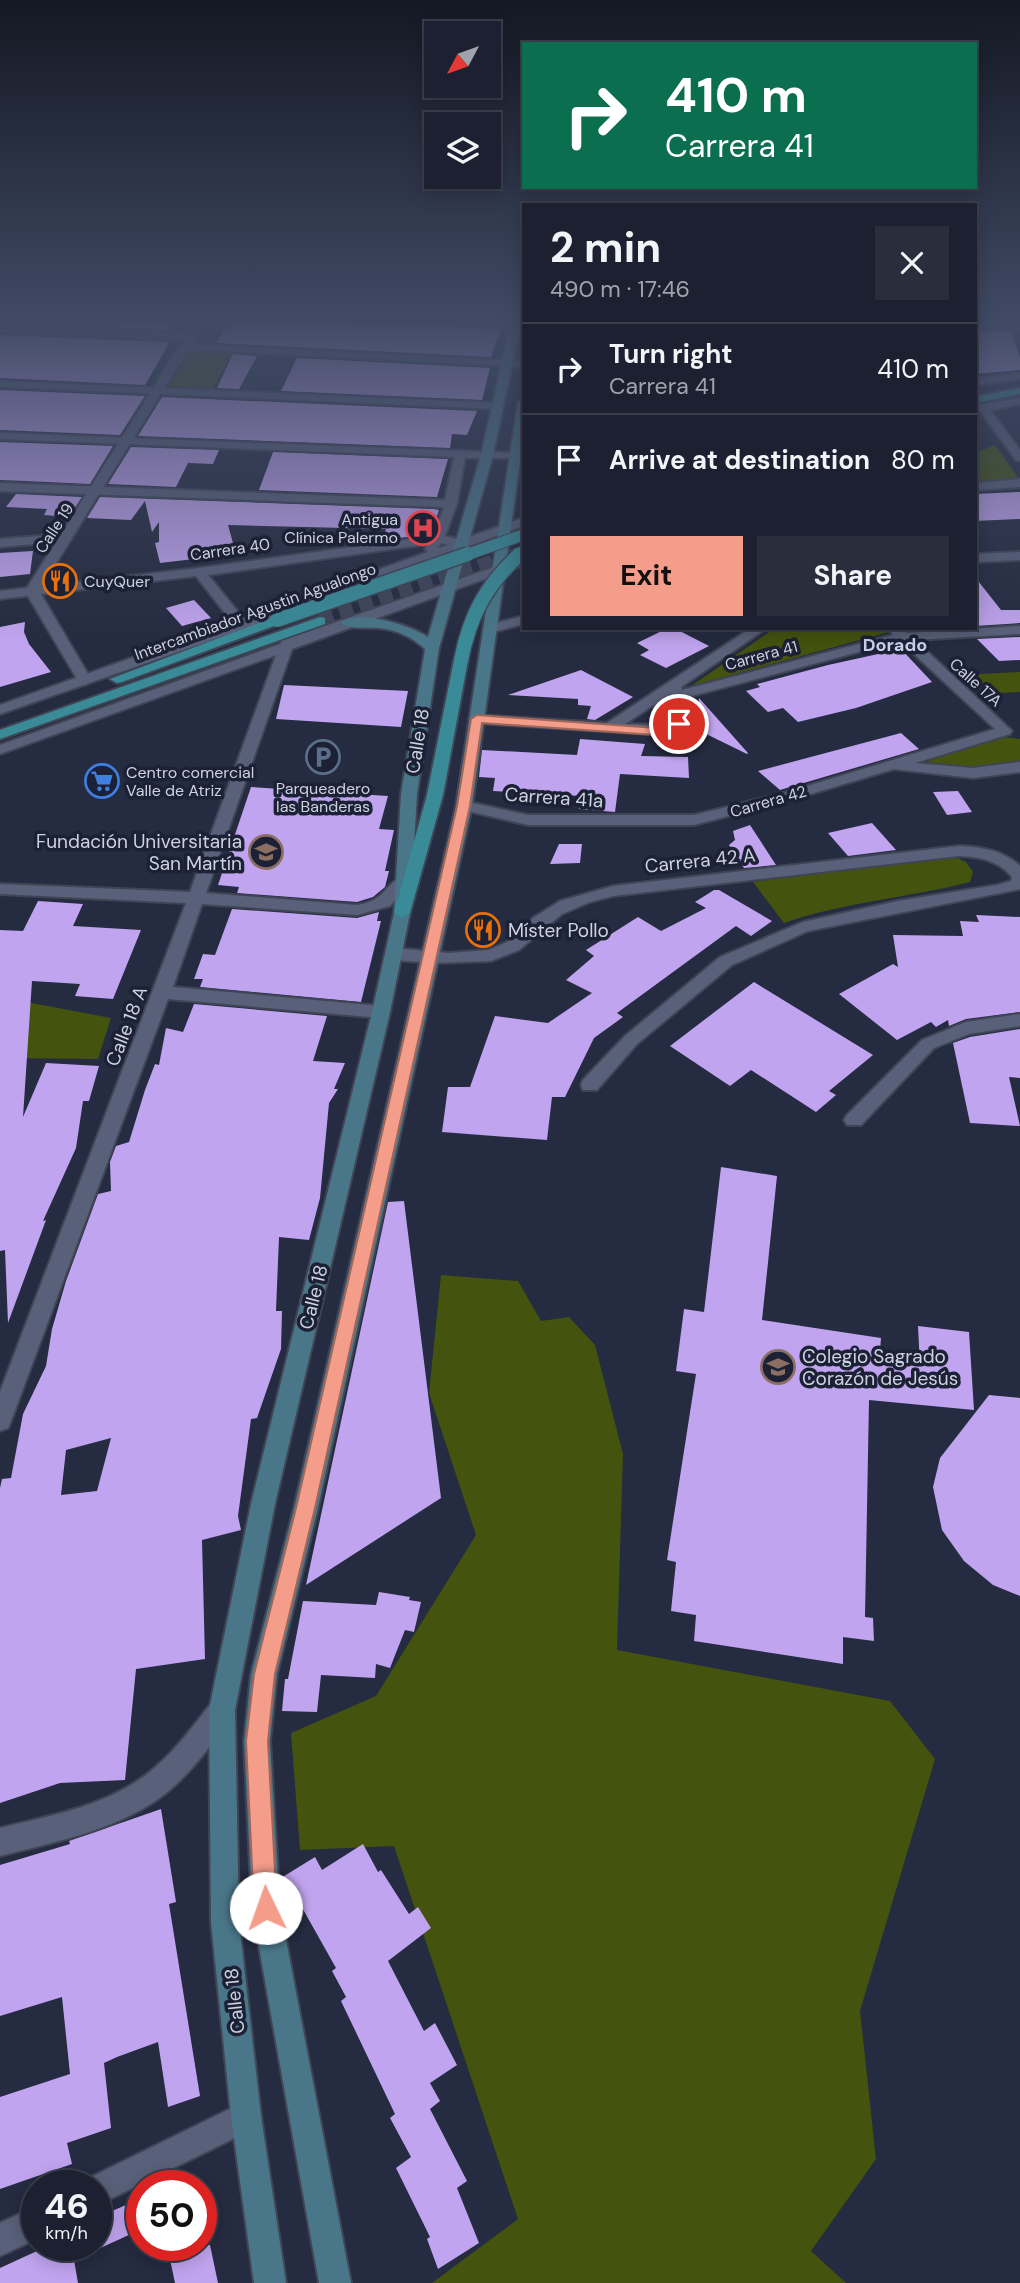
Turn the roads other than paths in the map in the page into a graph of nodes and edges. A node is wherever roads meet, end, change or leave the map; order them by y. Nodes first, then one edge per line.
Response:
1 (134, 429) edge
2 (493, 429) edge
3 (996, 429) edge
4 (521, 433) edge
5 (0, 436) edge
6 (126, 441) junction
7 (460, 454) junction
8 (487, 455) junction
9 (516, 456) junction
10 (1020, 458) edge
11 (1020, 483) edge
12 (0, 487) edge
13 (977, 487) edge
14 (97, 491) junction
15 (517, 494) edge
16 (450, 504) junction
17 (517, 528) edge
18 (66, 538) junction
19 (439, 539) junction
20 (0, 543) edge
21 (463, 544) junction
22 (522, 552) tunnel mouth
23 (1020, 555) edge
24 (426, 556) junction
25 (977, 558) edge
26 (522, 561) tunnel mouth
27 (499, 569) junction
28 (199, 572) junction
29 (379, 572) junction
30 (450, 587) junction
31 (32, 591) junction
32 (0, 595) edge
33 (411, 600) junction
34 (522, 620) edge
35 (320, 621) tunnel mouth
36 (348, 623) junction
37 (242, 625) junction
38 (490, 629) junction
39 (757, 630) edge
40 (1020, 630) edge
41 (898, 632) edge
42 (287, 644) junction
43 (432, 648) junction
44 (85, 681) junction
45 (130, 689) joint
46 (675, 690) junction
47 (0, 710) edge
48 (477, 719) junction
49 (0, 722) edge
50 (611, 727) junction
51 (1005, 731) joint
52 (0, 735) edge
53 (0, 750) edge
54 (891, 765) junction
55 (1020, 767) edge
56 (464, 806) junction
57 (642, 821) joint
58 (1012, 860) edge
59 (404, 881) junction
60 (1020, 881) edge
61 (0, 889) edge
62 (197, 898) junction
63 (402, 914) junction
64 (394, 954) junction
65 (429, 956) junction
66 (162, 992) junction
67 (382, 1012) junction
68 (1020, 1020) edge
69 (590, 1086) dead end
70 (854, 1120) dead end
71 (0, 1421) edge
72 (222, 1710) junction
73 (0, 1842) edge
74 (246, 2116) junction
75 (112, 2183) edge
76 (21, 2230) edge
77 (0, 2240) edge
78 (270, 2283) edge
79 (335, 2283) edge

1 - 6 street, Calle 19
2 - 8 main road, Calle 18
3 - 10 street
4 - 9 main road, Calle 18
5 - 6 street
6 - 7 street
6 - 14 street, Calle 19
7 - 8 street
7 - 16 street
8 - 9 street
8 - 21 main road, Calle 18
9 - 15 main road, Calle 18
11 - 13 street
12 - 14 street
14 - 16 street
14 - 18 street, Calle 19
15 - 17 main road, Calle 18
16 - 19 street
17 - 21 street
17 - 27 main road, Calle 18
17 - 49 main road, Intercambiador Agustin Agualongo, bridge
18 - 20 street
18 - 31 street, Calle 19
19 - 21 street, Carrera 40
19 - 24 street
19 - 28 street, Carrera 40
21 - 24 street
21 - 30 main road, Calle 18
22 - 63 main road, bridge
23 - 25 street
24 - 29 street
26 - 27 street
27 - 30 street
27 - 38 main road, Calle 18
28 - 31 street, Carrera 40
28 - 37 street
29 - 33 street
29 - 37 street
30 - 33 street
30 - 43 main road, Calle 18
31 - 32 street, Carrera 40
31 - 44 street
33 - 36 street
34 - 38 street
35 - 45 main road, Intercambiador Agustin Agualongo
36 - 42 street
36 - 43 main road
37 - 44 street
38 - 48 main road, Calle 18
39 - 46 street
40 - 41 street, Carrera 41
41 - 46 street, Carrera 41
41 - 51 street, Calle 17A
42 - 53 street
42 - 62 street, Calle 18 A
43 - 59 main road, Calle 18
44 - 47 street
45 - 52 main road
46 - 50 street
46 - 50 street
48 - 50 street
48 - 56 main road, Calle 18
51 - 54 street, Carrera 42
54 - 55 street, Carrera 42
54 - 57 street, Carrera 42
56 - 57 street, Carrera 41a
56 - 65 main road, Calle 18
58 - 60 street, Carrera 42 A
58 - 65 street, Carrera 42 A
59 - 62 street
59 - 63 main road, Calle 18
60 - 69 street, Carrera 42 A
61 - 62 street
62 - 66 street, Calle 18 A
63 - 64 main road, Calle 18
64 - 65 street, Carrera 42 A
64 - 67 main road, Calle 18
65 - 79 main road, Calle 18
66 - 67 street
66 - 71 street, Calle 18 A
67 - 72 main road, Calle 18
68 - 70 street
72 - 73 street
72 - 74 main road, Calle 18
74 - 75 street
74 - 78 main road, Calle 18
76 - 77 street

